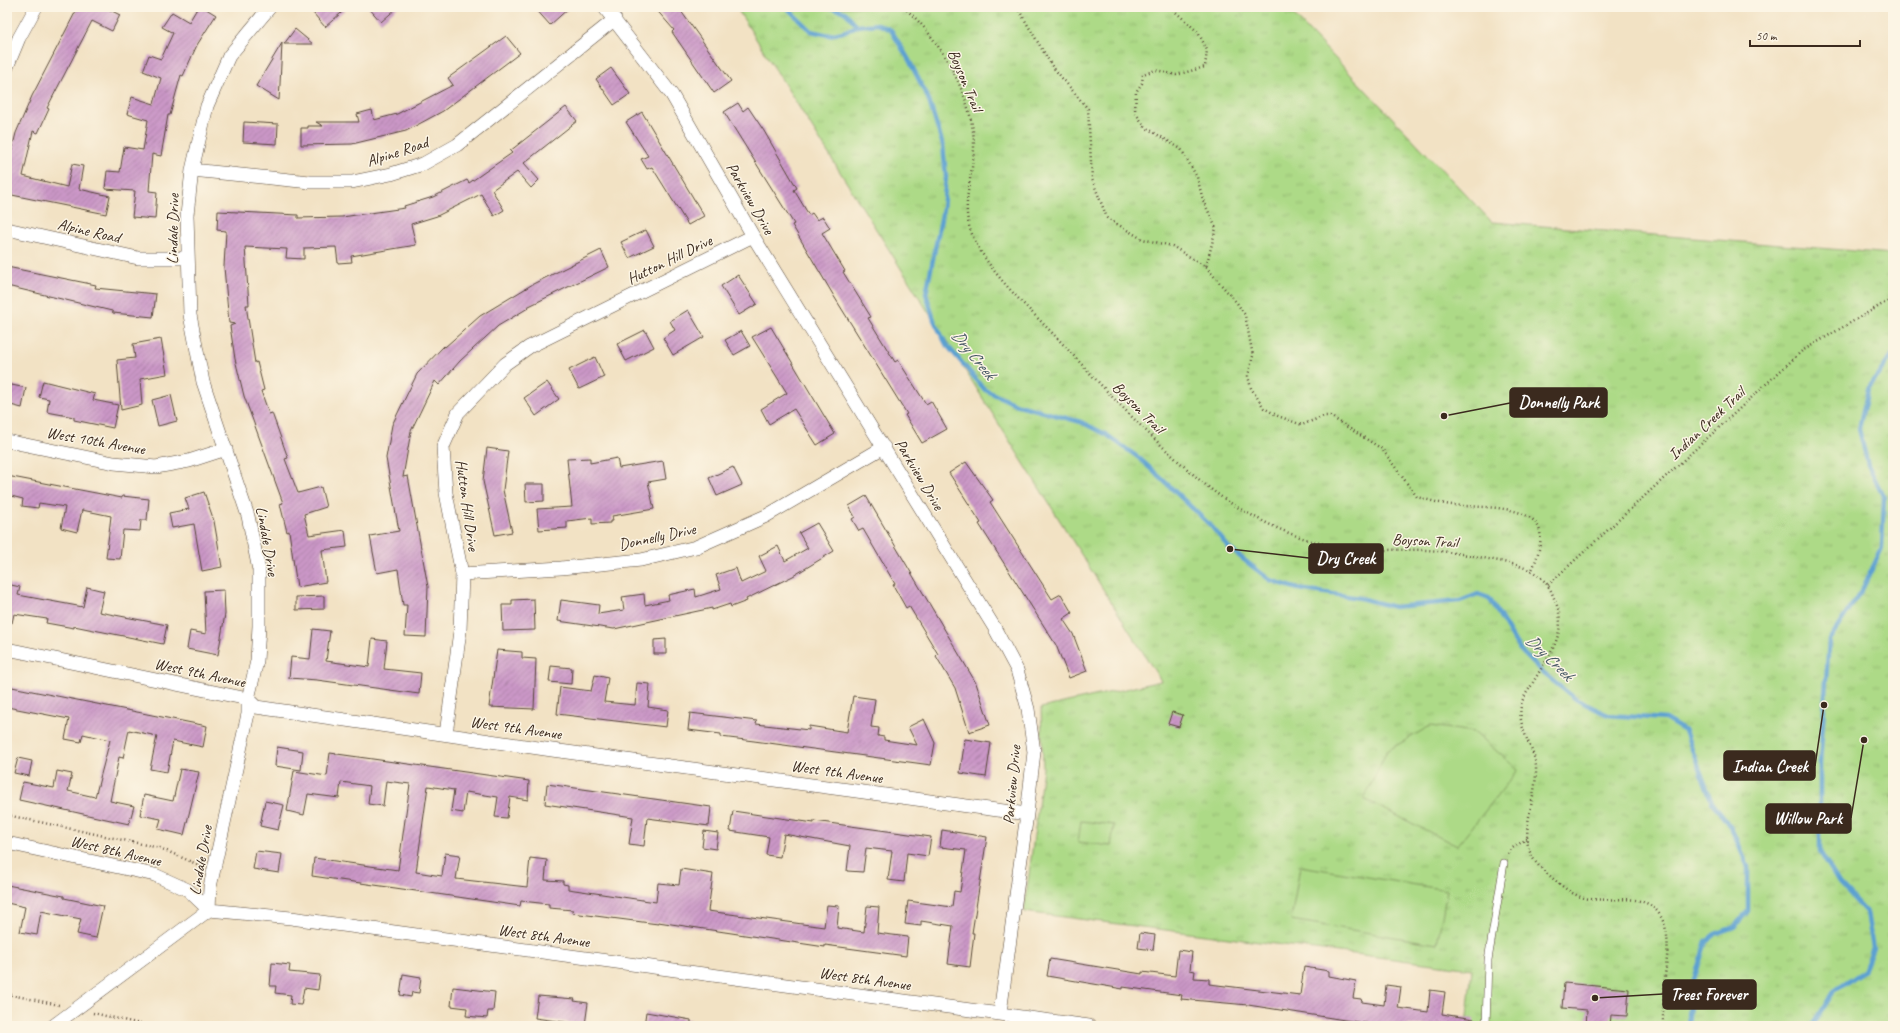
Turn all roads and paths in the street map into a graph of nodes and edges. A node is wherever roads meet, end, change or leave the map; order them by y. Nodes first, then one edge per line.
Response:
1 (36, 7) edge
2 (270, 7) edge
3 (604, 7) edge
4 (904, 7) edge
5 (1017, 7) edge
6 (1170, 7) edge
7 (615, 19) junction
8 (7, 67) edge
9 (192, 170) junction
10 (7, 229) edge
11 (753, 236) junction
12 (188, 258) junction
13 (1206, 267) junction
14 (1893, 298) edge
15 (7, 441) edge
16 (884, 447) junction
17 (226, 449) junction
18 (1532, 570) junction
19 (462, 574) junction
20 (1548, 585) junction
21 (7, 649) edge
22 (248, 699) junction
23 (446, 734) junction
24 (1027, 814) junction
25 (7, 815) edge
26 (1528, 838) junction
27 (7, 843) edge
28 (1504, 863) joint
29 (205, 868) dead end
30 (210, 910) junction
31 (7, 994) edge
32 (62, 1006) dead end
33 (1000, 1013) junction
34 (95, 1014) dead end
35 (52, 1026) edge
36 (149, 1026) edge
37 (1089, 1026) edge
38 (1486, 1026) edge
39 (1663, 1026) edge

1 - 8 street
2 - 9 street, Lindale Drive
3 - 7 street, Parkview Drive
4 - 18 path, Boyson Trail
5 - 13 path
6 - 13 path
7 - 9 street, Alpine Road
7 - 11 street, Parkview Drive
9 - 12 street, Lindale Drive
10 - 12 street, Alpine Road
11 - 16 street, Parkview Drive
11 - 19 street, Hutton Hill Drive
12 - 17 street, Lindale Drive
13 - 18 path
14 - 20 path, Indian Creek Trail
15 - 17 street, West 10th Avenue
16 - 19 street, Donnelly Drive
16 - 24 street, Parkview Drive
17 - 22 street, Lindale Drive
18 - 20 path, Boyson Trail
19 - 23 street, Hutton Hill Drive
20 - 26 path, Boyson Trail
21 - 22 street, West 9th Avenue
22 - 23 street, West 9th Avenue
22 - 30 street, Lindale Drive
23 - 24 street, West 9th Avenue
24 - 33 street, Parkview Drive
25 - 29 path
26 - 28 path
26 - 39 path, Boyson Trail
27 - 30 street, West 8th Avenue
28 - 38 lane
30 - 33 street, West 8th Avenue
30 - 35 street, Lindale Drive
31 - 32 path
33 - 37 street, West 8th Avenue
34 - 36 path

